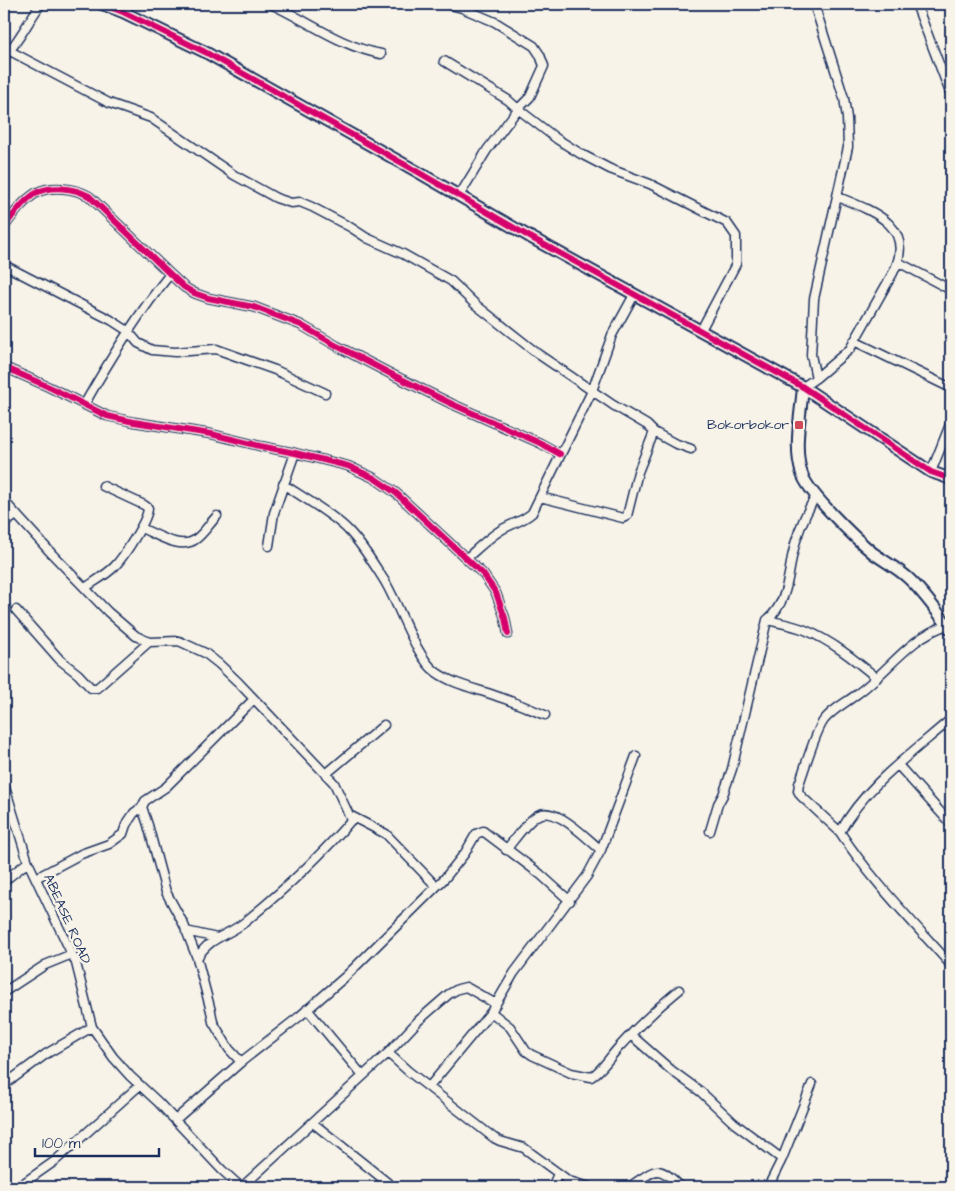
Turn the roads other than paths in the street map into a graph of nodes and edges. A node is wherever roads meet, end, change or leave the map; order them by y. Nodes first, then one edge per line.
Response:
1 (41, 4) edge
2 (102, 4) edge
3 (130, 4) edge
4 (271, 4) edge
5 (447, 4) edge
6 (814, 4) edge
7 (916, 4) edge
8 (123, 12) junction
9 (10, 51) junction
10 (381, 54) dead end
11 (4, 57) edge
12 (444, 61) dead end
13 (951, 95) edge
14 (518, 109) junction
15 (459, 196) junction
16 (838, 198) junction
17 (4, 227) edge
18 (898, 262) junction
19 (4, 264) edge
20 (170, 274) junction
21 (951, 290) edge
22 (634, 295) junction
23 (701, 330) junction
24 (128, 331) junction
25 (854, 342) junction
26 (4, 368) edge
27 (816, 378) junction
28 (803, 387) junction
29 (951, 388) edge
30 (592, 391) junction
31 (325, 393) dead end
32 (84, 405) junction
33 (951, 422) edge
34 (654, 432) junction
35 (691, 449) dead end
36 (295, 453) junction
37 (560, 454) junction
38 (931, 472) junction
39 (951, 479) edge
40 (283, 484) junction
41 (103, 486) dead end
42 (816, 496) junction
43 (540, 497) junction
44 (4, 501) edge
45 (16, 515) junction
46 (217, 516) dead end
47 (4, 524) edge
48 (141, 528) junction
49 (269, 546) dead end
50 (466, 558) junction
51 (86, 588) junction
52 (16, 610) dead end
53 (767, 620) junction
54 (949, 627) edge
55 (508, 634) dead end
56 (149, 642) junction
57 (877, 678) junction
58 (254, 699) junction
59 (545, 715) dead end
60 (951, 719) edge
61 (384, 725) dead end
62 (636, 756) dead end
63 (898, 765) junction
64 (326, 774) junction
65 (4, 784) edge
66 (6, 797) edge
67 (142, 807) junction
68 (353, 818) junction
69 (951, 824) edge
70 (710, 831) dead end
71 (840, 832) junction
72 (506, 850) junction
73 (600, 850) junction
74 (28, 862) junction
75 (36, 878) junction
76 (4, 881) edge
77 (436, 886) junction
78 (570, 901) junction
79 (186, 930) junction
80 (217, 938) junction
81 (72, 954) junction
82 (197, 958) junction
83 (951, 965) edge
84 (679, 990) dead end
85 (4, 992) edge
86 (496, 1004) junction
87 (307, 1009) junction
88 (491, 1012) junction
89 (92, 1027) junction
90 (631, 1034) junction
91 (388, 1052) junction
92 (241, 1062) junction
93 (362, 1075) junction
94 (812, 1084) dead end
95 (4, 1085) edge
96 (140, 1086) junction
97 (429, 1087) junction
98 (175, 1120) junction
99 (313, 1123) junction
100 (782, 1159) junction
101 (558, 1174) junction
102 (18, 1187) edge
103 (241, 1187) edge
104 (393, 1187) edge
105 (552, 1187) edge
106 (589, 1187) edge
107 (629, 1187) edge
108 (681, 1187) edge
109 (768, 1187) edge

1 - 9 street
2 - 8 street
3 - 8 street
4 - 10 street
5 - 14 street
6 - 16 street
7 - 13 street
8 - 15 street
9 - 11 street
9 - 30 street
12 - 14 street
14 - 15 street
14 - 23 street
15 - 22 street
16 - 18 street
16 - 27 street
17 - 20 street
18 - 21 street
18 - 25 street
19 - 24 street
20 - 24 street
20 - 37 street
22 - 23 street
22 - 30 street
23 - 28 street
24 - 31 street
24 - 32 street
25 - 27 street
25 - 29 street
26 - 32 street
27 - 28 street
28 - 38 street
28 - 42 street
30 - 34 street
30 - 37 street
32 - 36 street
33 - 38 street
34 - 35 street
34 - 43 street
36 - 40 street
36 - 50 street
37 - 43 street
38 - 39 street
40 - 49 street
40 - 59 street
41 - 48 street
42 - 53 street
42 - 54 street
43 - 50 street
44 - 45 street
45 - 47 street
45 - 51 street
46 - 48 street
48 - 51 street
50 - 55 street
51 - 56 street
52 - 56 street
53 - 57 street
53 - 70 street
54 - 57 street
56 - 58 street
57 - 71 street
58 - 64 street
58 - 67 street
60 - 63 street
61 - 64 street
62 - 73 street
63 - 69 street
63 - 71 street
64 - 68 street
65 - 66 street, ABEASE ROAD
66 - 74 street, ABEASE ROAD
67 - 75 street
67 - 79 street
68 - 77 street
68 - 80 street
71 - 83 street
72 - 73 street
72 - 77 street
72 - 78 street
73 - 78 street
74 - 75 street, ABEASE ROAD
74 - 76 street
75 - 81 street, ABEASE ROAD
77 - 87 street
78 - 86 street
79 - 80 street
79 - 82 street
80 - 82 street
81 - 85 street
81 - 89 street, ABEASE ROAD
82 - 92 street
84 - 90 street
86 - 88 street
86 - 91 street
87 - 92 street
87 - 93 street
88 - 90 street
88 - 97 street
89 - 95 street
89 - 96 street, ABEASE ROAD
90 - 100 street
91 - 93 street
91 - 97 street
92 - 98 street
93 - 99 street
94 - 100 street
96 - 98 street, ABEASE ROAD
96 - 102 street
97 - 101 street
98 - 103 street, ABEASE ROAD
99 - 103 street
99 - 104 street
100 - 109 street
101 - 105 street
101 - 106 street
107 - 108 street

